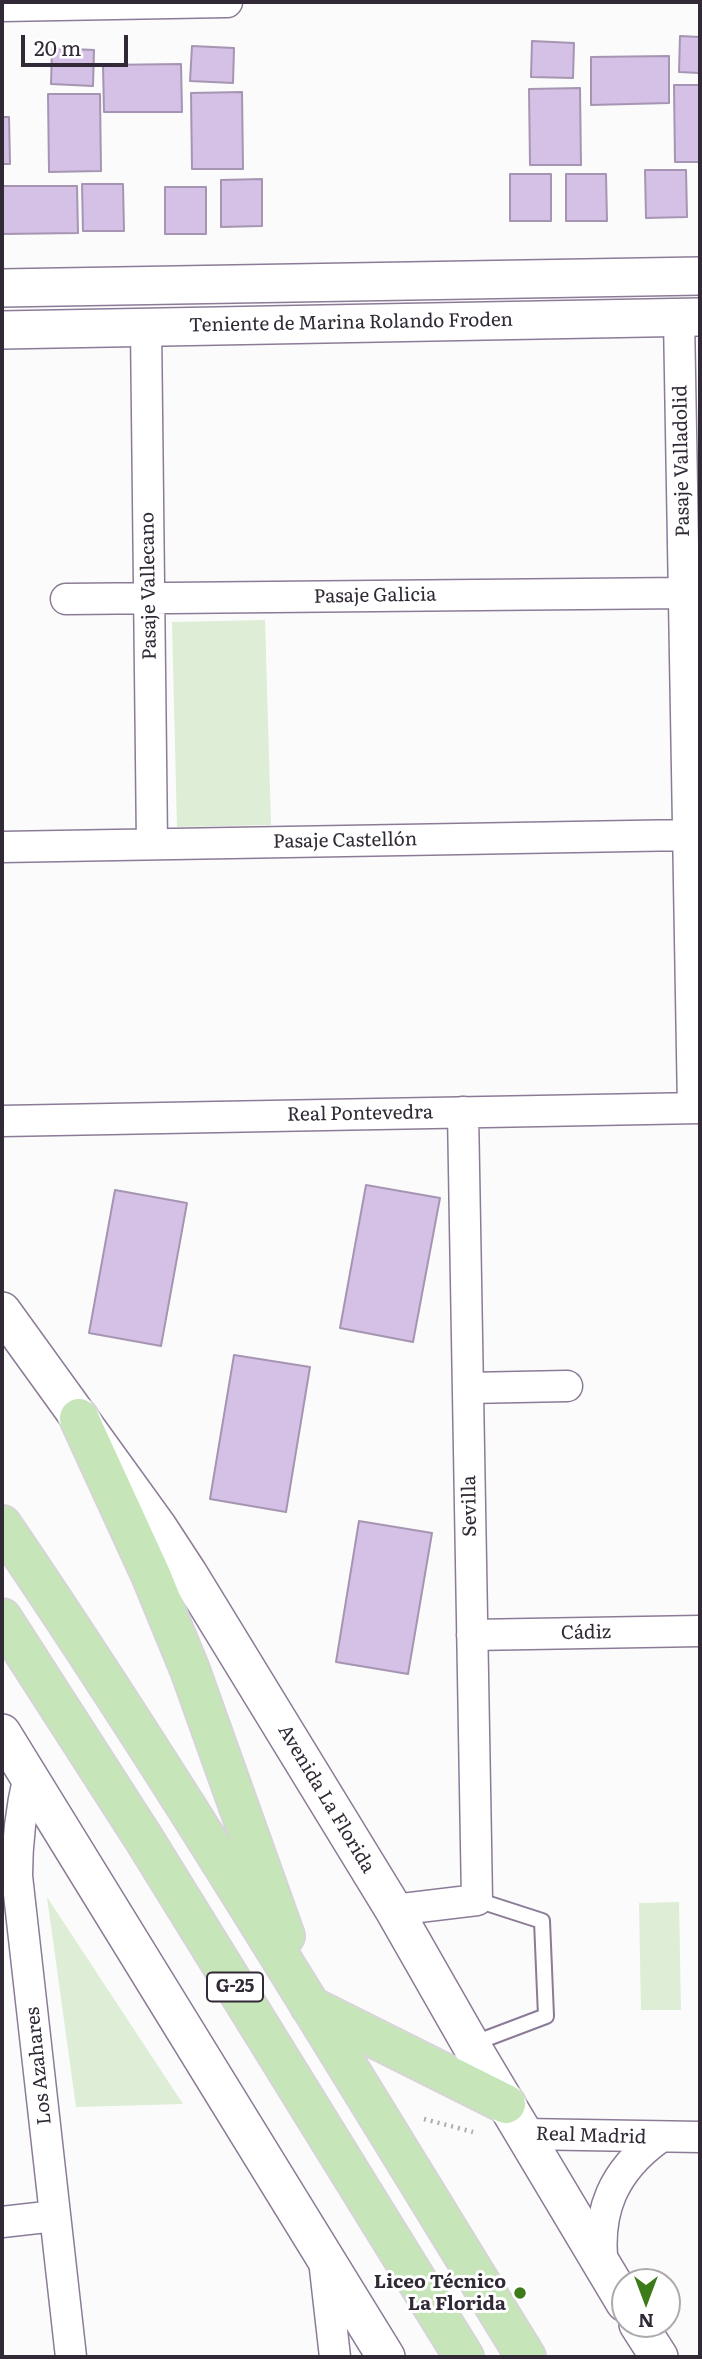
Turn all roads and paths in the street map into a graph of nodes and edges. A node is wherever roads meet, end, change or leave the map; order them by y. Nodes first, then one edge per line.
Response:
1 (169, 2) edge
2 (227, 2) edge
3 (2, 6) edge
4 (700, 276) edge
5 (2, 288) edge
6 (690, 317) edge
7 (146, 327) junction
8 (2, 330) edge
9 (684, 593) junction
10 (149, 598) junction
11 (66, 599) dead end
12 (688, 835) junction
13 (152, 844) junction
14 (2, 847) edge
15 (696, 1108) edge
16 (463, 1112) junction
17 (7, 1124) edge
18 (2, 1311) edge
19 (567, 1386) dead end
20 (468, 1388) junction
21 (79, 1418) junction
22 (2, 1525) edge
23 (2, 1618) edge
24 (700, 1631) edge
25 (472, 1635) junction
26 (2, 1733) edge
27 (29, 1775) junction
28 (477, 1900) junction
29 (394, 1910) junction
30 (310, 2007) junction
31 (471, 2045) junction
32 (515, 2119) junction
33 (700, 2137) edge
34 (659, 2138) junction
35 (55, 2216) junction
36 (2, 2222) edge
37 (323, 2256) junction
38 (604, 2269) junction
39 (611, 2280) edge
40 (647, 2338) edge
41 (71, 2357) edge
42 (335, 2357) edge
43 (386, 2357) edge
44 (464, 2357) edge
45 (526, 2357) edge
46 (659, 2357) edge

1 - 2 street
1 - 3 street
4 - 5 street
6 - 7 street, Teniente de Marina Rolando Froden
6 - 9 street, Pasaje Valladolid
7 - 8 street, Teniente de Marina Rolando Froden
7 - 10 street, Pasaje Vallecano
9 - 10 street, Pasaje Galicia
9 - 12 street, Pasaje Valladolid
10 - 11 street, Pasaje Galicia
10 - 13 street, Pasaje Vallecano
12 - 13 street, Pasaje Castellón
12 - 15 street, Pasaje Valladolid
13 - 14 street, Pasaje Castellón
15 - 16 street, Real Pontevedra
16 - 17 street, Real Pontevedra
16 - 20 street, Sevilla
18 - 21 street, Avenida La Florida
19 - 20 street
20 - 25 street, Sevilla
21 - 29 street, Avenida La Florida
21 - 30 main road
22 - 30 main road, G-25
23 - 44 main road, G-25
24 - 25 street, Cádiz
25 - 28 street, Sevilla
26 - 27 street
27 - 35 street, Los Azahares
27 - 37 street
28 - 29 street
28 - 31 lane
29 - 31 street, Avenida La Florida
30 - 32 main road
30 - 45 main road, G-25
31 - 32 street, Avenida La Florida
32 - 34 street, Real Madrid
32 - 38 street, Avenida La Florida
33 - 34 street, Real Madrid
34 - 38 street, Real Madrid
35 - 36 street
35 - 41 street, Los Azahares
37 - 42 street
37 - 43 street
38 - 39 street, Avenida La Florida
40 - 46 street

